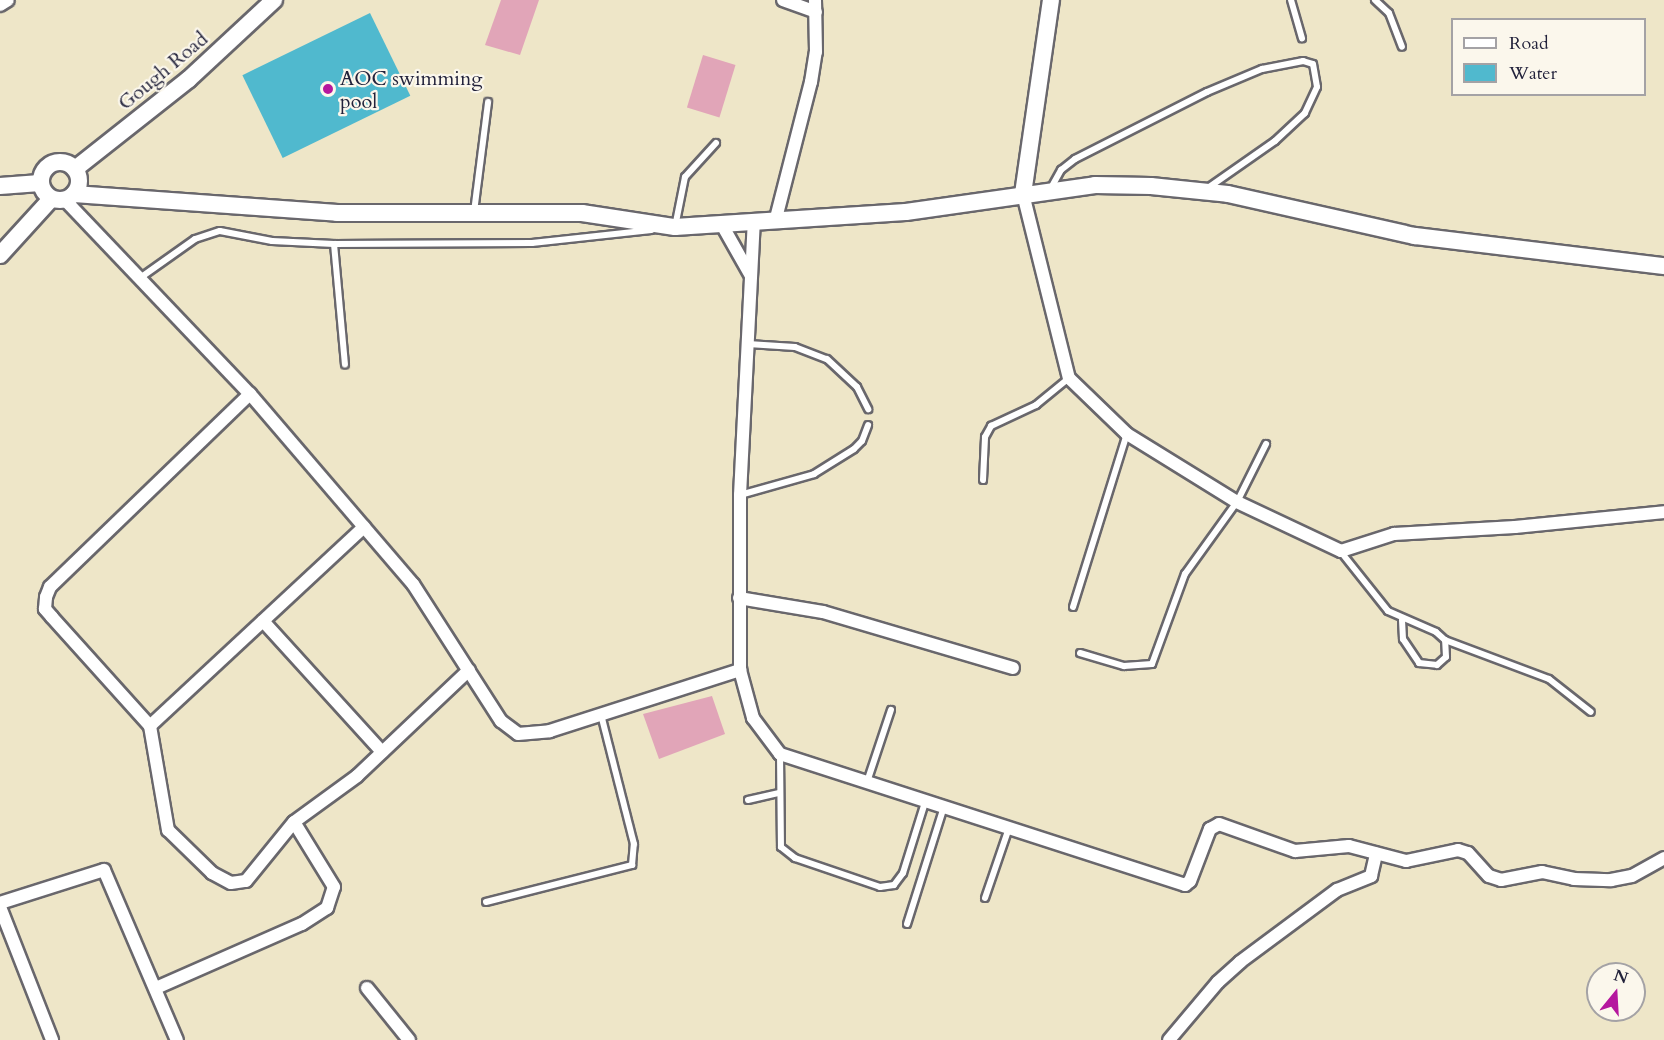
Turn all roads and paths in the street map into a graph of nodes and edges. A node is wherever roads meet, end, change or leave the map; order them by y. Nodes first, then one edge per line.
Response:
1 (8, 0) edge
2 (274, 0) edge
3 (783, 0) edge
4 (1051, 0) edge
5 (1291, 0) edge
6 (1375, 0) edge
7 (0, 5) edge
8 (816, 6) edge
9 (1302, 38) dead end
10 (1402, 47) dead end
11 (488, 102) dead end
12 (716, 143) dead end
13 (75, 169) junction
14 (40, 183) junction
15 (0, 186) edge
16 (1205, 190) junction
17 (1049, 191) junction
18 (1023, 194) junction
19 (63, 197) junction
20 (474, 213) junction
21 (775, 222) junction
22 (721, 223) junction
23 (754, 223) junction
24 (675, 227) junction
25 (334, 244) junction
26 (0, 255) edge
27 (1664, 266) edge
28 (751, 277) junction
29 (139, 278) junction
30 (748, 344) junction
31 (345, 365) dead end
32 (1068, 378) junction
33 (250, 394) junction
34 (868, 409) dead end
35 (868, 425) dead end
36 (1127, 434) junction
37 (1266, 444) dead end
38 (983, 480) dead end
39 (740, 495) junction
40 (1237, 502) junction
41 (1664, 512) edge
42 (364, 527) junction
43 (1341, 551) junction
44 (739, 598) junction
45 (1073, 607) dead end
46 (1402, 620) junction
47 (263, 621) junction
48 (1445, 640) junction
49 (1080, 653) dead end
50 (1013, 668) dead end
51 (469, 670) junction
52 (740, 670) junction
53 (891, 710) dead end
54 (1591, 712) dead end
55 (601, 714) junction
56 (150, 726) junction
57 (382, 752) junction
58 (780, 754) junction
59 (867, 782) junction
60 (779, 794) junction
61 (926, 799) junction
62 (748, 800) dead end
63 (945, 806) junction
64 (294, 822) junction
65 (1009, 828) junction
66 (1376, 854) junction
67 (1664, 858) edge
68 (985, 898) dead end
69 (486, 902) dead end
70 (0, 905) edge
71 (907, 924) dead end
72 (367, 987) dead end
73 (156, 988) junction
74 (52, 1040) edge
75 (177, 1040) edge
76 (408, 1040) edge
77 (1169, 1040) edge

1 - 7 street
2 - 13 street, Gough Road
3 - 8 street
4 - 18 street
5 - 9 lane
6 - 10 lane
8 - 21 street
11 - 20 lane
12 - 24 lane
13 - 14 street
13 - 19 street
14 - 15 street
14 - 19 street
16 - 17 street
16 - 17 lane
16 - 27 street
17 - 18 street
18 - 21 street
18 - 32 street
19 - 20 street
19 - 26 street
19 - 29 street
20 - 24 street
21 - 23 street
22 - 23 street
22 - 24 street
22 - 28 street
23 - 28 street
24 - 25 lane
25 - 29 lane
25 - 31 lane
28 - 30 street
29 - 33 street
30 - 34 lane
30 - 39 street
32 - 36 street
32 - 38 lane
33 - 42 street
33 - 56 street
35 - 39 lane
36 - 40 street
36 - 45 lane
37 - 40 lane
39 - 44 street
40 - 43 street
40 - 49 lane
41 - 43 street
42 - 47 street
42 - 51 street
43 - 46 lane
44 - 50 street
44 - 52 street
46 - 48 lane
46 - 48 lane
47 - 56 street
47 - 57 street
48 - 54 lane
51 - 55 street
51 - 57 street
52 - 55 street
52 - 58 street
53 - 59 lane
55 - 69 lane
56 - 64 street
57 - 64 street
58 - 59 street
58 - 60 lane
59 - 61 street
60 - 61 lane
60 - 62 lane
61 - 63 street
63 - 65 street
63 - 71 lane
64 - 73 street
65 - 66 street
65 - 68 lane
66 - 67 street
66 - 77 street
70 - 73 street
70 - 74 street
72 - 76 street
73 - 75 street

